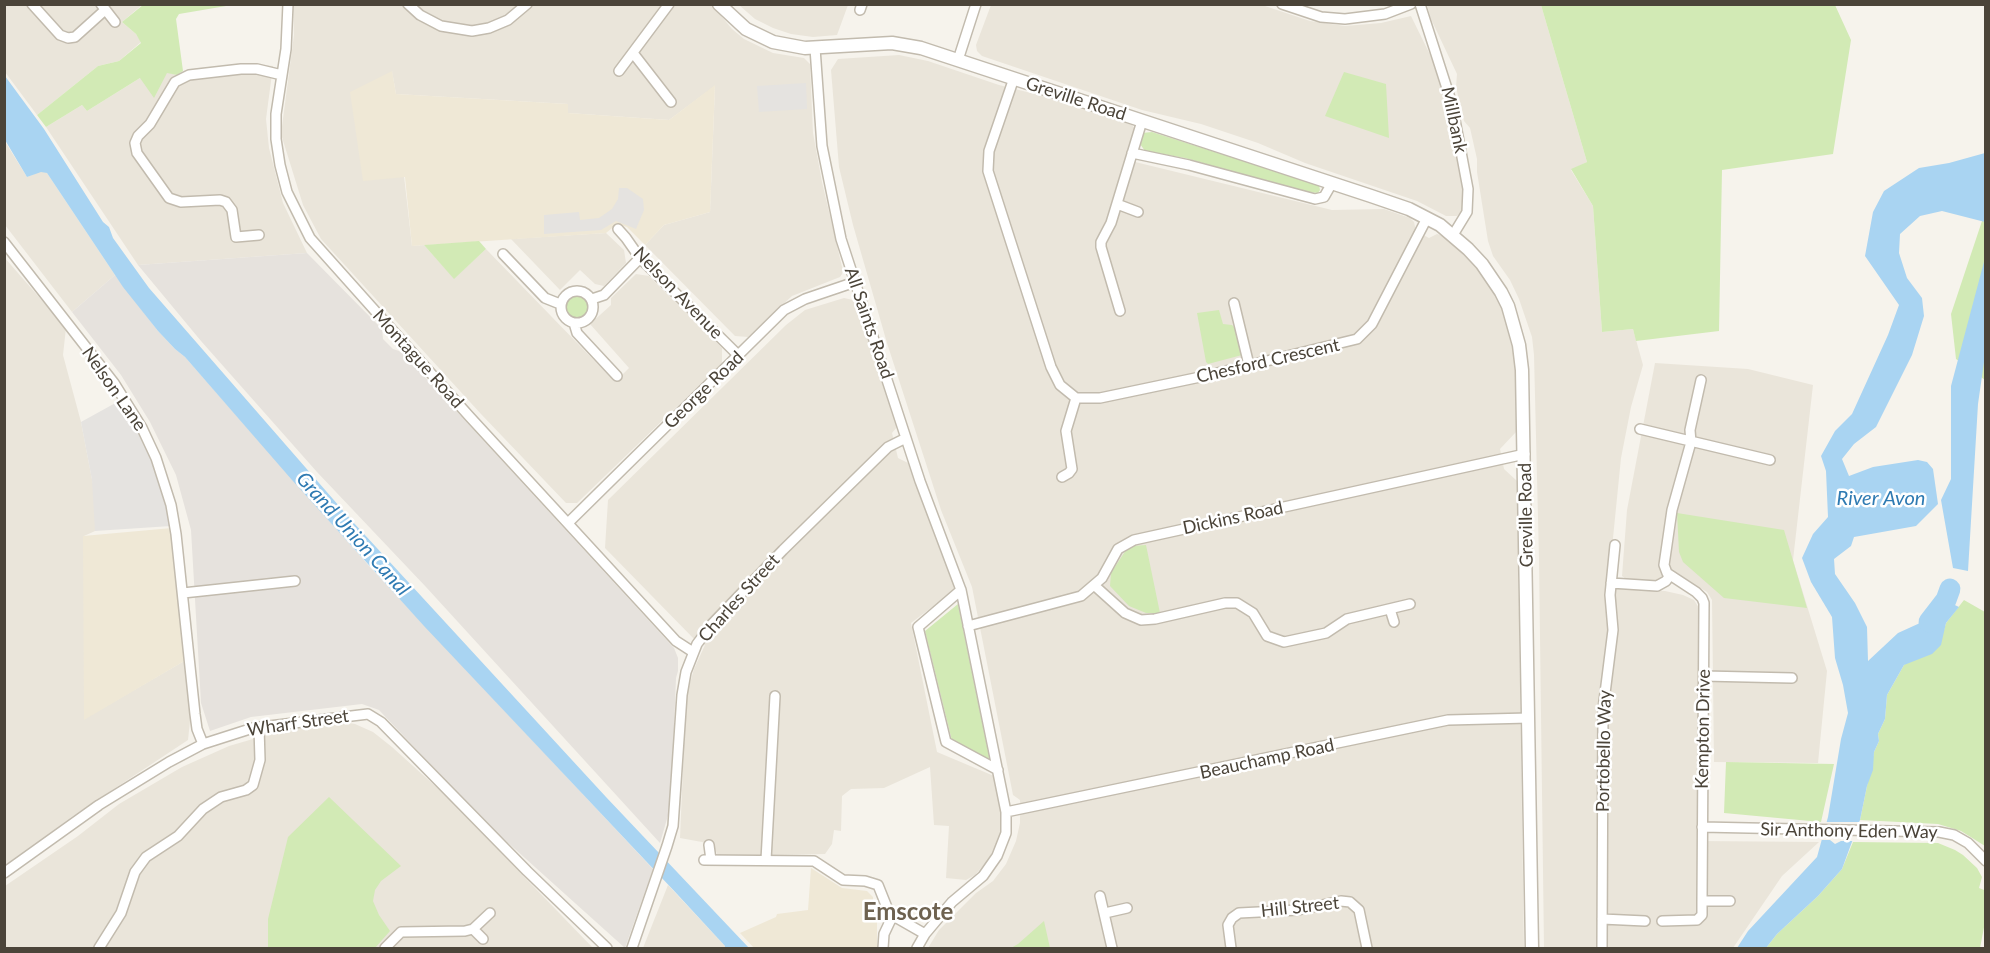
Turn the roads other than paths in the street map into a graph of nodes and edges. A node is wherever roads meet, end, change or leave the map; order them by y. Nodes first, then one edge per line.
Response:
1 (33, 4) edge
2 (288, 4) edge
3 (408, 4) edge
4 (527, 4) edge
5 (669, 4) edge
6 (719, 4) edge
7 (976, 4) edge
8 (1282, 4) edge
9 (1411, 4) edge
10 (1420, 4) edge
11 (103, 8) edge
12 (115, 22) dead end
13 (815, 48) junction
14 (633, 53) junction
15 (958, 60) junction
16 (619, 71) dead end
17 (282, 75) junction
18 (1014, 78) junction
19 (671, 102) dead end
20 (1142, 121) junction
21 (1132, 153) junction
22 (1332, 183) junction
23 (1117, 204) junction
24 (1138, 212) dead end
25 (1427, 218) junction
26 (618, 229) dead end
27 (1453, 235) junction
28 (259, 236) dead end
29 (4, 242) edge
30 (503, 254) dead end
31 (640, 258) junction
32 (855, 282) junction
33 (592, 299) junction
34 (1234, 303) dead end
35 (560, 304) junction
36 (1120, 311) dead end
37 (574, 323) junction
38 (739, 356) junction
39 (1249, 365) junction
40 (617, 376) dead end
41 (1701, 380) dead end
42 (1076, 398) junction
43 (1640, 429) dead end
44 (906, 438) junction
45 (1691, 442) junction
46 (1525, 454) junction
47 (1770, 460) dead end
48 (1062, 477) dead end
49 (568, 523) junction
50 (1615, 545) dead end
51 (1670, 575) junction
52 (296, 581) dead end
53 (1611, 583) junction
54 (1095, 586) junction
55 (961, 590) junction
56 (183, 593) junction
57 (1410, 604) dead end
58 (1390, 609) junction
59 (1394, 622) dead end
60 (968, 626) junction
61 (693, 652) junction
62 (1704, 676) junction
63 (1792, 678) dead end
64 (775, 696) dead end
65 (1529, 718) junction
66 (259, 727) junction
67 (203, 744) junction
68 (998, 770) junction
69 (1006, 812) junction
70 (1702, 827) junction
71 (709, 845) dead end
72 (766, 860) junction
73 (1986, 861) edge
74 (4, 873) edge
75 (1100, 896) dead end
76 (1702, 901) junction
77 (1730, 901) dead end
78 (1127, 908) dead end
79 (490, 913) dead end
80 (1105, 913) junction
81 (893, 915) junction
82 (1602, 920) junction
83 (1645, 921) dead end
84 (1662, 921) dead end
85 (473, 929) junction
86 (925, 934) junction
87 (483, 939) dead end
88 (99, 948) edge
89 (385, 948) edge
90 (607, 948) edge
91 (632, 948) edge
92 (883, 948) edge
93 (917, 948) edge
94 (1112, 948) edge
95 (1231, 948) edge
96 (1366, 948) edge
97 (1532, 948) edge
98 (1602, 948) edge

1 - 11 street
2 - 17 street, Montague Road
3 - 4 street
5 - 14 street
6 - 13 street, Greville Road
7 - 15 street
8 - 9 street
10 - 27 street, Millbank
11 - 12 street
13 - 15 street, Greville Road
13 - 32 street, All Saints Road
14 - 16 street
14 - 19 street
15 - 18 street, Greville Road
17 - 28 street
17 - 49 street, Montague Road
18 - 20 street, Greville Road
18 - 42 street
20 - 21 street
20 - 22 street, Greville Road
21 - 22 street
21 - 23 street
22 - 25 street, Greville Road
23 - 24 street
23 - 36 street
25 - 27 street, Greville Road
25 - 39 street, Chesford Crescent
26 - 31 street, Nelson Avenue
27 - 46 street, Greville Road
29 - 56 street, Nelson Lane
30 - 35 street
31 - 33 street
31 - 38 street, Nelson Avenue
32 - 38 street, George Road
32 - 44 street, All Saints Road
33 - 35 street
33 - 37 street
34 - 39 street
35 - 37 street
37 - 40 street
38 - 49 street, George Road
39 - 42 street, Chesford Crescent
41 - 45 street
42 - 48 street
43 - 45 street
44 - 55 street, All Saints Road
44 - 61 street, Charles Street
45 - 47 street
45 - 51 street
46 - 54 street, Dickins Road
46 - 65 street, Greville Road
49 - 61 street, Montague Road
50 - 53 street, Portobello Way
51 - 53 street
51 - 62 street, Kempton Drive
52 - 56 street
53 - 82 street, Portobello Way
54 - 58 street
54 - 60 street, Dickins Road
55 - 60 street, All Saints Road
55 - 68 street
56 - 67 street, Nelson Lane
57 - 58 street
58 - 59 street
60 - 68 street, All Saints Road
61 - 91 street, Charles Street
62 - 63 street
62 - 70 street, Kempton Drive
64 - 72 street
65 - 69 street, Beauchamp Road
65 - 97 street, Greville Road
66 - 67 street, Wharf Street
66 - 88 street
66 - 90 street, Wharf Street
67 - 74 street, Wharf Street
68 - 69 street, All Saints Road
69 - 86 street, All Saints Road
70 - 73 street, Sir Anthony Eden Way
70 - 76 street, Kempton Drive
71 - 72 street
72 - 81 street
75 - 80 street
76 - 77 street
76 - 84 street
78 - 80 street
79 - 85 street
80 - 94 street
81 - 86 street
81 - 92 street
82 - 83 street
82 - 98 street, Portobello Way
85 - 87 street
85 - 89 street
86 - 93 street, All Saints Road
95 - 96 street, Hill Street

